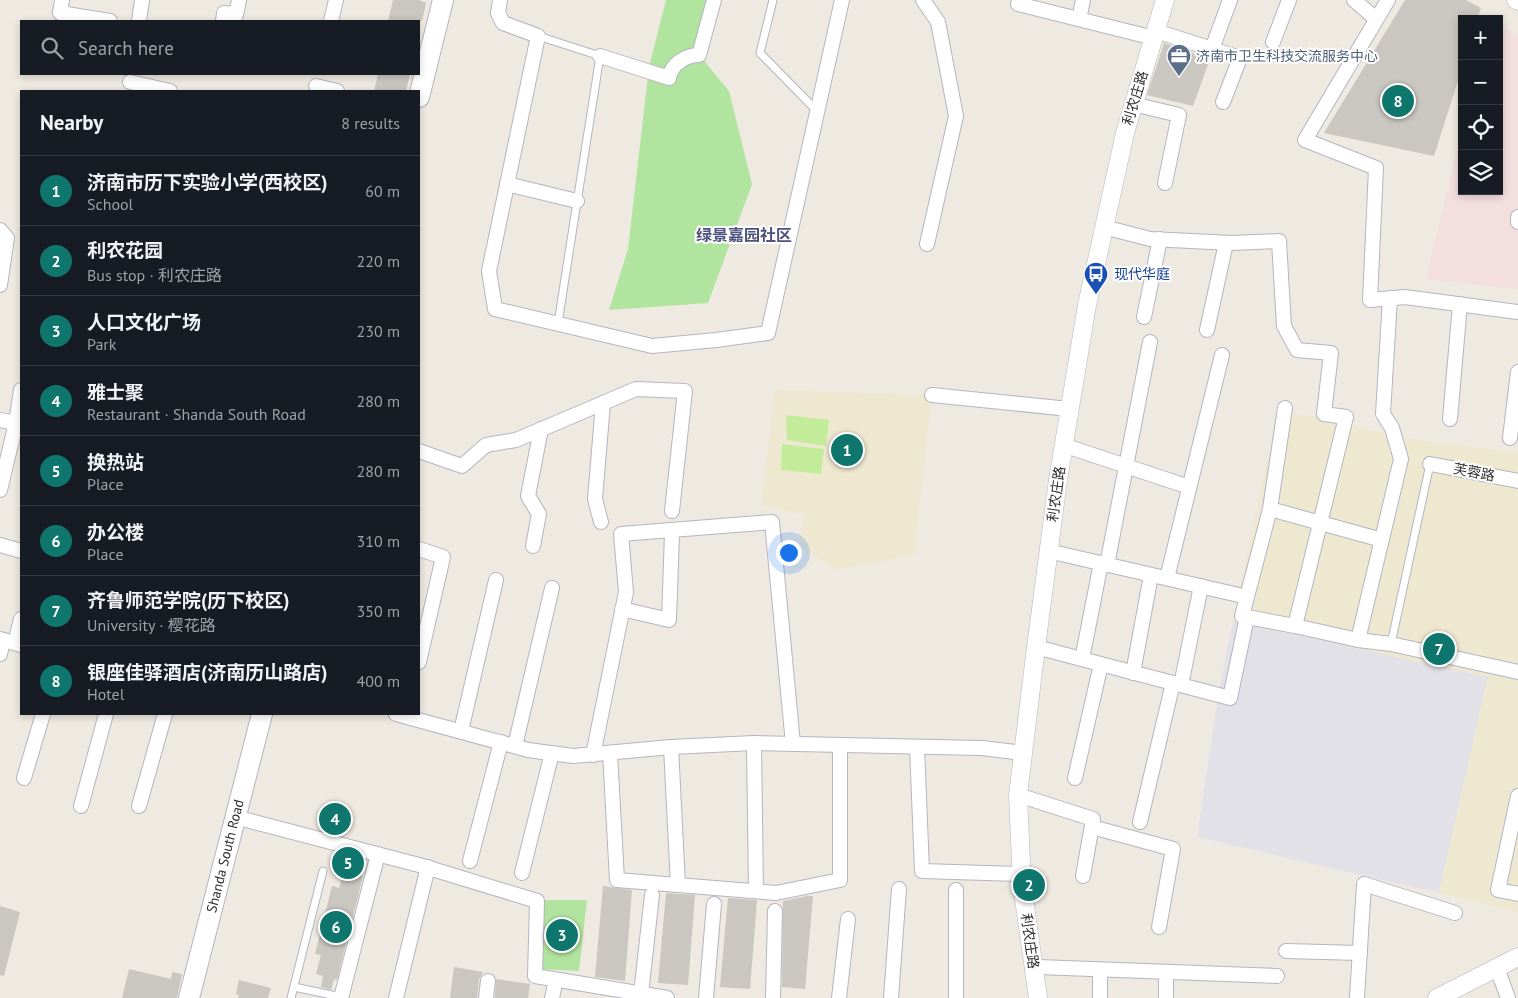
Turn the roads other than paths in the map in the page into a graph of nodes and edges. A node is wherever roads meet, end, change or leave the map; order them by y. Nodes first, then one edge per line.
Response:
1 (142, 0) edge
2 (239, 0) edge
3 (336, 0) edge
4 (443, 0) edge
5 (500, 0) edge
6 (714, 0) edge
7 (773, 0) edge
8 (842, 0) edge
9 (924, 0) edge
10 (1019, 0) edge
11 (1083, 0) edge
12 (1165, 0) edge
13 (1230, 0) edge
14 (1289, 0) edge
15 (1354, 0) edge
16 (1388, 0) edge
17 (60, 11) edge
18 (1078, 19) junction
19 (1376, 19) junction
20 (105, 20) edge
21 (139, 20) edge
22 (223, 20) edge
23 (331, 20) edge
24 (1155, 35) junction
25 (538, 36) junction
26 (1273, 42) dead end
27 (1212, 49) junction
28 (600, 56) junction
29 (130, 82) edge
30 (317, 84) edge
31 (166, 90) edge
32 (334, 90) edge
33 (420, 93) edge
34 (1223, 102) dead end
35 (1133, 104) junction
36 (816, 110) junction
37 (507, 184) junction
38 (1165, 184) dead end
39 (577, 201) junction
40 (1518, 217) edge
41 (1518, 222) edge
42 (1104, 227) junction
43 (0, 230) edge
44 (1160, 239) junction
45 (1226, 243) junction
46 (927, 244) dead end
47 (0, 285) edge
48 (1390, 298) junction
49 (1460, 304) junction
50 (1518, 312) edge
51 (1144, 317) dead end
52 (558, 323) junction
53 (1207, 330) dead end
54 (1150, 342) dead end
55 (1222, 355) dead end
56 (1518, 372) edge
57 (932, 395) dead end
58 (603, 403) junction
59 (20, 406) edge
60 (1285, 408) dead end
61 (1069, 409) junction
62 (1450, 418) dead end
63 (0, 420) edge
64 (19, 423) edge
65 (540, 430) junction
66 (1510, 438) dead end
67 (1064, 445) junction
68 (420, 451) edge
69 (1430, 464) joint
70 (1126, 466) junction
71 (1518, 481) edge
72 (1189, 487) junction
73 (0, 490) edge
74 (1270, 510) junction
75 (672, 511) dead end
76 (601, 522) dead end
77 (1320, 524) junction
78 (672, 533) dead end
79 (1382, 540) junction
80 (0, 545) edge
81 (533, 546) dead end
82 (420, 549) edge
83 (20, 551) edge
84 (1048, 551) junction
85 (1104, 564) junction
86 (1151, 575) junction
87 (1167, 578) junction
88 (496, 580) dead end
89 (1201, 586) junction
90 (552, 588) dead end
91 (1243, 596) dead end
92 (622, 609) junction
93 (1247, 616) junction
94 (20, 620) edge
95 (1295, 626) junction
96 (1358, 640) junction
97 (8, 644) edge
98 (1391, 644) junction
99 (1036, 647) junction
100 (420, 658) edge
101 (1082, 660) junction
102 (1101, 664) junction
103 (1518, 672) edge
104 (1134, 673) junction
105 (1177, 684) junction
106 (43, 715) edge
107 (106, 715) edge
108 (165, 715) edge
109 (262, 715) edge
110 (403, 715) edge
111 (461, 731) junction
112 (754, 743) junction
113 (508, 744) junction
114 (793, 744) junction
115 (840, 745) junction
116 (671, 747) junction
117 (917, 747) junction
118 (552, 753) junction
119 (610, 753) junction
120 (1023, 753) junction
121 (593, 754) junction
122 (24, 778) dead end
123 (1075, 778) dead end
124 (1018, 795) junction
125 (1518, 796) edge
126 (81, 806) dead end
127 (139, 806) dead end
128 (235, 817) junction
129 (1140, 822) dead end
130 (1092, 827) junction
131 (378, 854) junction
132 (470, 861) dead end
133 (428, 867) junction
134 (323, 871) dead end
135 (522, 873) dead end
136 (1021, 874) junction
137 (1083, 876) dead end
138 (678, 885) junction
139 (899, 889) dead end
140 (956, 890) dead end
141 (756, 891) junction
142 (1518, 894) edge
143 (652, 895) dead end
144 (714, 904) dead end
145 (775, 911) dead end
146 (1455, 913) dead end
147 (848, 919) dead end
148 (1159, 927) dead end
149 (1286, 952) dead end
150 (1360, 953) junction
151 (1518, 957) edge
152 (1038, 967) dead end
153 (1497, 968) junction
154 (1100, 970) junction
155 (1166, 972) junction
156 (1277, 976) dead end
157 (488, 982) dead end
158 (555, 984) dead end
159 (294, 987) junction
160 (638, 995) edge
161 (189, 998) edge
162 (291, 998) edge
163 (341, 998) edge
164 (396, 998) edge
165 (486, 998) edge
166 (552, 998) edge
167 (667, 998) edge
168 (706, 998) edge
169 (773, 998) edge
170 (839, 998) edge
171 (891, 998) edge
172 (956, 998) edge
173 (1038, 998) edge
174 (1100, 998) edge
175 (1166, 998) edge
176 (1357, 998) edge
177 (1437, 998) edge
178 (1508, 998) edge

1 - 21 street
2 - 22 street
3 - 23 street
4 - 33 main road
5 - 25 street
6 - 28 street
7 - 36 lane
8 - 36 street
9 - 46 street
10 - 18 street
11 - 18 street
12 - 24 street, 利农庄路
13 - 27 street
14 - 26 street
15 - 19 street
16 - 19 street
17 - 20 street
18 - 24 street
19 - 48 street
24 - 27 street
24 - 35 street, 利农庄路
25 - 28 lane
25 - 37 street
27 - 34 street
28 - 39 lane
29 - 31 street
30 - 32 street
35 - 38 street
35 - 42 street, 利农庄路
36 - 52 street
37 - 39 street
37 - 52 street
39 - 52 lane
40 - 41 street
42 - 44 street
42 - 61 street, 利农庄路
43 - 47 street
44 - 45 street
44 - 51 street
45 - 53 street
45 - 77 street
48 - 49 street
48 - 79 street
49 - 50 street
49 - 62 street
54 - 70 street
55 - 72 street
56 - 66 street
57 - 61 street
58 - 65 street
58 - 75 street
58 - 76 street
59 - 64 street
60 - 74 street
61 - 67 street, 利农庄路
63 - 64 street
64 - 73 street
65 - 68 street
65 - 81 street
67 - 70 street
67 - 84 street, 利农庄路
69 - 71 street, 芙蓉路
69 - 98 lane
70 - 72 street
70 - 85 street
72 - 87 street
74 - 77 street
74 - 93 street
77 - 79 street
77 - 95 street
78 - 92 street
79 - 96 street
80 - 83 street
82 - 100 street
84 - 85 street
84 - 99 street, 利农庄路
85 - 86 street
85 - 101 street
86 - 87 street
86 - 104 street
87 - 89 street
88 - 111 street
89 - 91 street
89 - 105 street
90 - 113 street
92 - 114 street
92 - 121 street
93 - 95 street
93 - 105 street
94 - 97 street
95 - 96 street
96 - 98 street
98 - 103 street
99 - 101 street
99 - 120 street, 利农庄路
101 - 102 street
102 - 104 street
102 - 123 street
104 - 105 street
105 - 129 street
106 - 122 street
107 - 126 street
108 - 127 street
109 - 128 main road, Shanda South Road
110 - 111 street
111 - 113 street
112 - 114 street
112 - 116 street
112 - 141 street
113 - 118 street
113 - 132 street
114 - 115 street
115 - 117 street
115 - 141 street
116 - 119 street
116 - 138 street
117 - 120 street
117 - 136 street
118 - 121 street
118 - 135 street
119 - 121 street
119 - 138 street
120 - 124 street, 利农庄路
124 - 130 street
124 - 136 street, 利农庄路
125 - 142 street
128 - 131 street
128 - 161 main road, Shanda South Road
130 - 137 street
130 - 148 street
131 - 133 street
131 - 163 street
133 - 160 street
133 - 164 street
134 - 159 lane
136 - 173 street, 利农庄路
138 - 141 street
139 - 171 street
140 - 172 street
143 - 160 street
144 - 168 street
145 - 169 street
146 - 150 street
147 - 170 street
149 - 150 street
150 - 176 street
151 - 153 street
152 - 154 street
153 - 177 street
153 - 178 street
154 - 155 street
154 - 174 street
155 - 156 street
155 - 175 street
157 - 165 street
158 - 166 street
159 - 162 lane
159 - 163 lane
160 - 167 street

